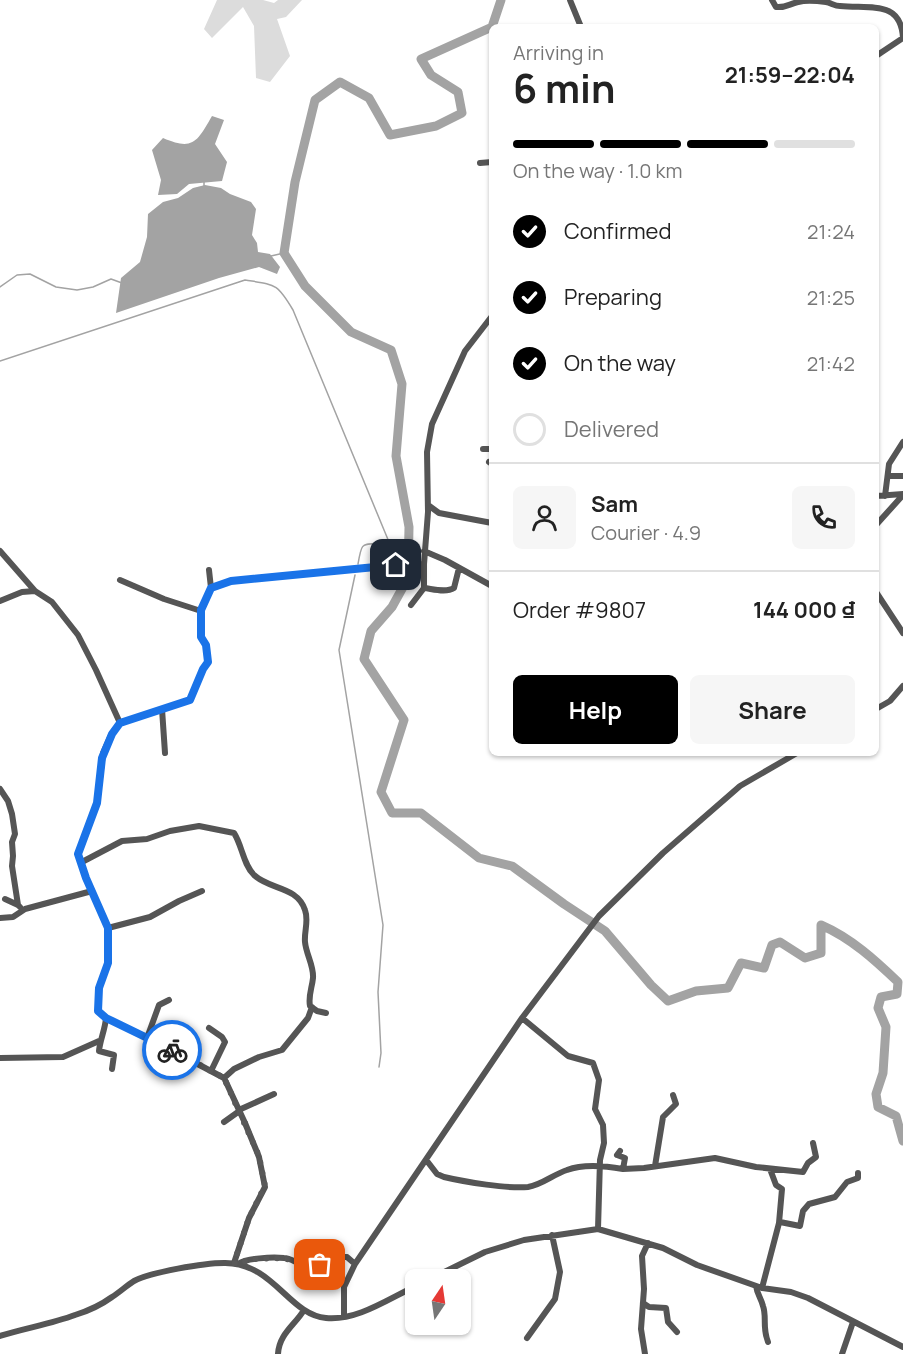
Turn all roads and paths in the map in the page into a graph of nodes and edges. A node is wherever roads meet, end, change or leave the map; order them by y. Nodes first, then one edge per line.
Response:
1 (570, 0) edge
2 (772, 0) edge
3 (580, 24) edge
4 (879, 54) edge
5 (489, 162) edge
6 (480, 163) dead end
7 (489, 320) edge
8 (903, 442) edge
9 (483, 449) dead end
10 (489, 449) edge
11 (888, 476) junction
12 (903, 476) edge
13 (885, 495) junction
14 (903, 495) edge
15 (879, 496) edge
16 (428, 505) junction
17 (489, 522) edge
18 (879, 522) edge
19 (0, 551) edge
20 (424, 552) junction
21 (423, 564) junction
22 (459, 568) junction
23 (209, 570) dead end
24 (120, 580) dead end
25 (489, 584) edge
26 (211, 588) junction
27 (424, 588) junction
28 (35, 591) junction
29 (879, 597) edge
30 (0, 601) edge
31 (411, 606) dead end
32 (201, 610) junction
33 (903, 633) edge
34 (903, 686) edge
35 (879, 707) edge
36 (162, 709) junction
37 (120, 723) junction
38 (165, 753) dead end
39 (793, 756) edge
40 (0, 789) edge
41 (82, 862) junction
42 (92, 891) junction
43 (202, 891) dead end
44 (5, 899) dead end
45 (20, 908) junction
46 (0, 918) edge
47 (108, 928) junction
48 (169, 1000) dead end
49 (312, 1007) junction
50 (326, 1013) dead end
51 (106, 1018) junction
52 (522, 1018) junction
53 (209, 1028) dead end
54 (147, 1038) junction
55 (99, 1041) junction
56 (112, 1054) junction
57 (0, 1058) edge
58 (104, 1060) dead end
59 (112, 1069) dead end
60 (211, 1071) junction
61 (225, 1080) junction
62 (274, 1094) dead end
63 (672, 1095) dead end
64 (224, 1122) dead end
65 (813, 1143) dead end
66 (620, 1150) dead end
67 (427, 1161) junction
68 (600, 1166) junction
69 (655, 1166) junction
70 (623, 1168) junction
71 (770, 1169) junction
72 (858, 1173) dead end
73 (780, 1222) junction
74 (597, 1229) junction
75 (552, 1235) junction
76 (648, 1243) junction
77 (236, 1264) junction
78 (355, 1264) junction
79 (450, 1269) edge
80 (759, 1287) junction
81 (405, 1291) edge
82 (643, 1303) junction
83 (304, 1310) junction
84 (344, 1316) junction
85 (853, 1322) junction
86 (677, 1332) dead end
87 (0, 1336) edge
88 (527, 1338) dead end
89 (768, 1342) dead end
90 (903, 1347) edge
91 (278, 1354) edge
92 (645, 1354) edge
93 (842, 1354) edge

1 - 3 street
2 - 4 street
5 - 6 street
7 - 16 street
8 - 11 street
9 - 10 street
11 - 12 street
11 - 13 street
13 - 14 street
13 - 15 street
14 - 18 street
16 - 17 street
16 - 20 street
19 - 28 street
20 - 21 street
20 - 22 street
21 - 26 street
21 - 27 street
22 - 25 street
22 - 27 street
23 - 26 street
24 - 32 street
26 - 32 street
27 - 31 street
28 - 30 street
28 - 37 street
29 - 33 street
32 - 36 street
34 - 35 street
36 - 37 street
36 - 38 street
37 - 41 street
39 - 52 street
40 - 45 street
41 - 42 street
41 - 49 street
42 - 45 street
42 - 47 street
43 - 47 street
44 - 45 street
45 - 46 street
47 - 51 street
48 - 54 street
49 - 50 street
49 - 61 street
51 - 54 street
51 - 55 street
52 - 67 street
52 - 68 street
53 - 60 street
54 - 60 street
55 - 56 street
55 - 57 street
56 - 58 street
56 - 59 street
60 - 61 street
61 - 77 street, bridge
62 - 64 street
63 - 69 street
65 - 71 street
66 - 70 street
67 - 68 street
67 - 78 street
68 - 70 street
68 - 74 street
69 - 70 street
69 - 71 street
71 - 73 street
72 - 73 street
73 - 80 street
74 - 75 street
74 - 76 street
75 - 79 street
75 - 88 street
76 - 80 street
76 - 82 street
77 - 78 street
77 - 83 street
77 - 87 street
78 - 84 street
80 - 85 street
80 - 89 street
81 - 84 street
82 - 86 street
82 - 92 street
83 - 84 street
83 - 91 street
85 - 90 street
85 - 93 street

